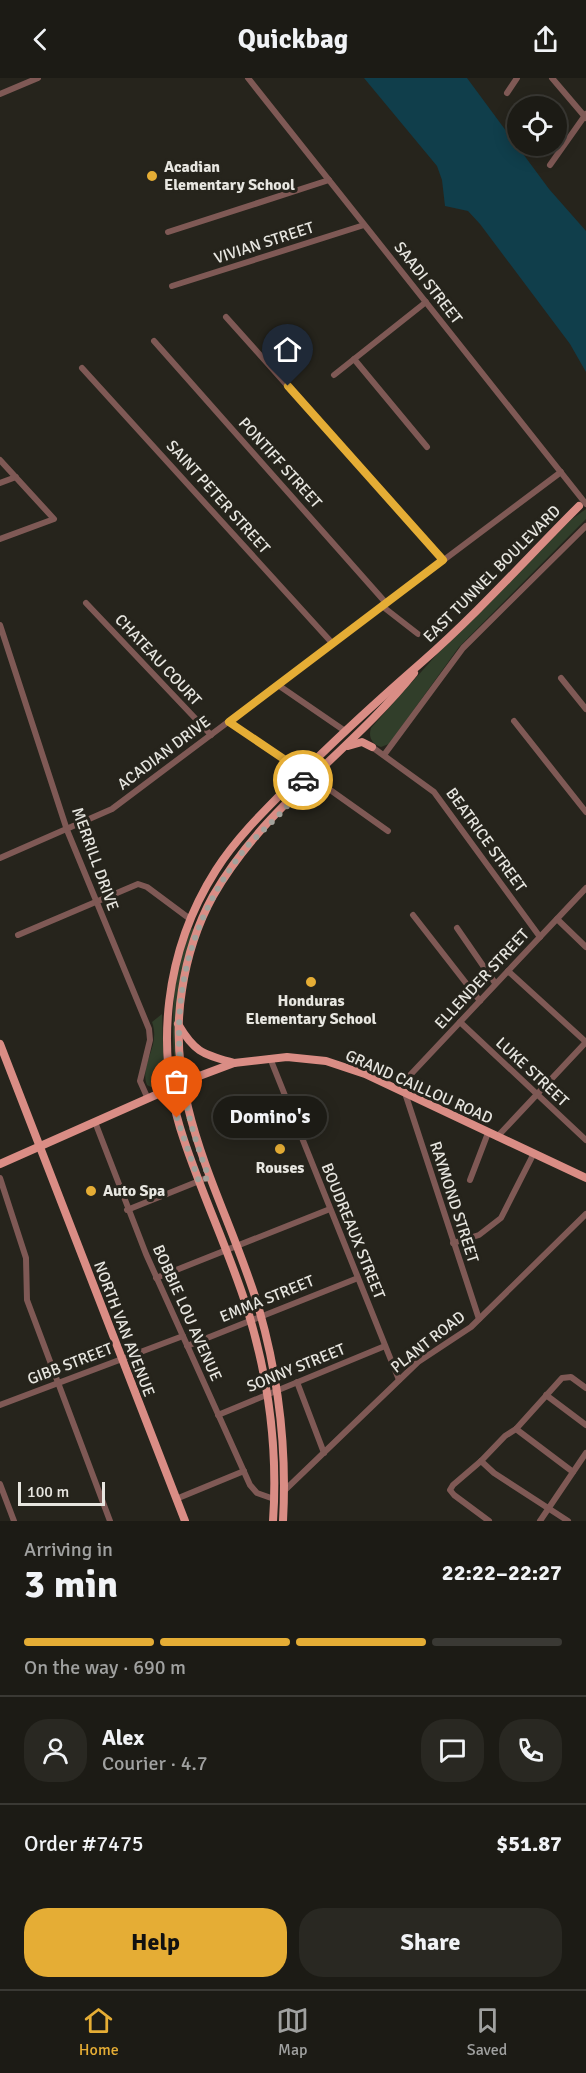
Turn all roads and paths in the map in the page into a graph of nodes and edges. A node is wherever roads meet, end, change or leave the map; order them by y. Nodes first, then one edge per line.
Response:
1 (38, 78) edge
2 (248, 78) edge
3 (518, 78) edge
4 (552, 78) edge
5 (507, 93) dead end
6 (0, 94) edge
7 (586, 116) edge
8 (550, 165) dead end
9 (329, 180) junction
10 (364, 225) junction
11 (168, 232) dead end
12 (172, 286) dead end
13 (426, 302) junction
14 (226, 317) dead end
15 (154, 341) dead end
16 (354, 359) junction
17 (82, 368) dead end
18 (334, 375) dead end
19 (427, 447) dead end
20 (0, 460) edge
21 (561, 472) junction
22 (16, 477) junction
23 (0, 483) edge
24 (583, 505) edge
25 (586, 526) edge
26 (0, 539) edge
27 (443, 560) junction
28 (86, 603) dead end
29 (384, 605) junction
30 (0, 625) edge
31 (418, 634) dead end
32 (333, 644) junction
33 (424, 660) junction
34 (561, 678) dead end
35 (278, 685) junction
36 (586, 709) edge
37 (370, 721) junction
38 (514, 721) dead end
39 (229, 722) junction
40 (345, 731) junction
41 (211, 735) junction
42 (372, 747) junction
43 (341, 750) junction
44 (384, 755) junction
45 (316, 759) junction
46 (303, 772) junction
47 (312, 777) junction
48 (297, 793) junction
49 (586, 812) edge
50 (68, 830) junction
51 (388, 831) dead end
52 (0, 858) edge
53 (586, 888) edge
54 (95, 902) junction
55 (413, 915) dead end
56 (190, 919) junction
57 (557, 919) junction
58 (457, 928) dead end
59 (18, 935) dead end
60 (540, 937) junction
61 (586, 947) edge
62 (508, 970) junction
63 (495, 983) junction
64 (480, 1001) junction
65 (460, 1022) junction
66 (178, 1024) junction
67 (586, 1042) edge
68 (0, 1044) edge
69 (270, 1058) junction
70 (234, 1063) junction
71 (181, 1084) junction
72 (170, 1089) junction
73 (397, 1089) junction
74 (405, 1093) junction
75 (537, 1095) junction
76 (148, 1099) junction
77 (95, 1122) junction
78 (488, 1133) junction
79 (497, 1137) junction
80 (586, 1140) edge
81 (40, 1146) junction
82 (533, 1155) junction
83 (0, 1164) edge
84 (209, 1177) junction
85 (0, 1178) edge
86 (586, 1178) edge
87 (470, 1180) dead end
88 (199, 1182) junction
89 (330, 1209) junction
90 (127, 1210) junction
91 (586, 1214) edge
92 (453, 1243) junction
93 (237, 1246) junction
94 (226, 1251) junction
95 (156, 1278) junction
96 (358, 1278) junction
97 (260, 1316) junction
98 (479, 1319) junction
99 (250, 1320) junction
100 (183, 1336) junction
101 (187, 1346) junction
102 (385, 1346) junction
103 (121, 1360) junction
104 (399, 1380) junction
105 (297, 1382) junction
106 (58, 1383) junction
107 (586, 1388) edge
108 (277, 1390) junction
109 (266, 1394) junction
110 (546, 1395) junction
111 (0, 1405) edge
112 (218, 1415) junction
113 (586, 1425) edge
114 (516, 1429) junction
115 (324, 1453) junction
116 (585, 1458) edge
117 (481, 1461) junction
118 (244, 1472) junction
119 (573, 1472) junction
120 (0, 1484) edge
121 (285, 1490) junction
122 (176, 1499) junction
123 (274, 1499) junction
124 (549, 1508) junction
125 (14, 1521) edge
126 (110, 1521) edge
127 (185, 1521) edge
128 (273, 1521) edge
129 (283, 1521) edge
130 (489, 1521) edge
131 (540, 1521) edge
132 (568, 1521) edge

1 - 6 street
2 - 9 street, SAADI STREET
3 - 5 street
4 - 7 street
7 - 8 street
9 - 10 street, SAADI STREET
9 - 11 street
10 - 12 street, VIVIAN STREET
10 - 13 street, SAADI STREET
13 - 16 street
13 - 21 street, SAADI STREET
14 - 27 street
15 - 29 street, PONTIFF STREET
16 - 18 street
16 - 19 street
17 - 32 street, SAINT PETER STREET
20 - 22 street
21 - 24 street, SAADI STREET
21 - 27 street, ACADIAN DRIVE
22 - 23 street
22 - 26 street
24 - 33 main road, EAST TUNNEL BOULEVARD
25 - 44 street
27 - 29 street, ACADIAN DRIVE
28 - 41 street, CHATEAU COURT
29 - 31 street, PONTIFF STREET
29 - 32 street, ACADIAN DRIVE
30 - 50 street, MERRILL DRIVE
32 - 35 street, ACADIAN DRIVE
33 - 37 main road, EAST TUNNEL BOULEVARD
33 - 40 main road, EAST TUNNEL BOULEVARD
34 - 36 street
35 - 39 street, ACADIAN DRIVE
35 - 40 street
37 - 42 main road
37 - 43 main road, EAST TUNNEL BOULEVARD
38 - 49 street
39 - 41 street, ACADIAN DRIVE
39 - 46 street
40 - 45 main road, EAST TUNNEL BOULEVARD
41 - 50 street, ACADIAN DRIVE
42 - 43 main road
42 - 44 street, BEATRICE STREET
43 - 47 main road, EAST TUNNEL BOULEVARD
44 - 60 street, BEATRICE STREET
45 - 46 main road, EAST TUNNEL BOULEVARD
45 - 47 main road
46 - 48 main road
46 - 56 main road, EAST TUNNEL BOULEVARD
47 - 48 main road, EAST TUNNEL BOULEVARD
47 - 51 street
48 - 66 main road, EAST TUNNEL BOULEVARD
50 - 52 street, ACADIAN DRIVE
50 - 54 street, MERRILL DRIVE
53 - 57 street, ELLENDER STREET
54 - 56 street
54 - 59 street
54 - 76 street, MERRILL DRIVE
55 - 64 street
56 - 72 main road, EAST TUNNEL BOULEVARD
57 - 60 street, ELLENDER STREET
57 - 61 street
58 - 63 street
60 - 62 street, ELLENDER STREET
62 - 63 street, ELLENDER STREET
62 - 67 street
63 - 64 street, ELLENDER STREET
64 - 65 street, ELLENDER STREET
65 - 73 street, ELLENDER STREET
65 - 75 street, LUKE STREET
66 - 70 main road
66 - 71 main road, EAST TUNNEL BOULEVARD
67 - 75 street
68 - 81 main road, NORTH VAN AVENUE
69 - 70 main road, GRAND CAILLOU ROAD
69 - 73 main road, GRAND CAILLOU ROAD
69 - 89 street, BOUDREAUX STREET
70 - 71 main road, GRAND CAILLOU ROAD
71 - 72 main road, GRAND CAILLOU ROAD
71 - 84 main road, EAST TUNNEL BOULEVARD
72 - 76 main road, GRAND CAILLOU ROAD
72 - 88 main road, EAST TUNNEL BOULEVARD
73 - 74 main road, GRAND CAILLOU ROAD
74 - 78 main road, GRAND CAILLOU ROAD
74 - 92 street, RAYMOND STREET
75 - 79 street
75 - 80 street, LUKE STREET
76 - 77 main road, GRAND CAILLOU ROAD
77 - 81 main road, GRAND CAILLOU ROAD
77 - 90 street, BOBBIE LOU AVENUE
78 - 79 main road, GRAND CAILLOU ROAD
78 - 87 street
79 - 82 main road, GRAND CAILLOU ROAD
81 - 83 main road, GRAND CAILLOU ROAD
81 - 103 main road, NORTH VAN AVENUE
82 - 86 main road, GRAND CAILLOU ROAD
82 - 92 street
84 - 88 street
84 - 93 main road, EAST TUNNEL BOULEVARD
85 - 106 street
88 - 90 street
88 - 94 main road, EAST TUNNEL BOULEVARD
89 - 93 street
89 - 96 street, BOUDREAUX STREET
90 - 95 street, BOBBIE LOU AVENUE
91 - 98 street, PLANT ROAD
92 - 98 street, RAYMOND STREET
93 - 94 street
93 - 97 main road, EAST TUNNEL BOULEVARD
94 - 95 street
94 - 99 main road, EAST TUNNEL BOULEVARD
95 - 100 street, BOBBIE LOU AVENUE
96 - 97 street, EMMA STREET
96 - 102 street, BOUDREAUX STREET
97 - 99 street, EMMA STREET
97 - 108 main road, EAST TUNNEL BOULEVARD
98 - 104 street, PLANT ROAD
99 - 101 street, EMMA STREET
99 - 109 main road, EAST TUNNEL BOULEVARD
100 - 101 street, BOBBIE LOU AVENUE
100 - 103 street, GIBB STREET
101 - 112 street, BOBBIE LOU AVENUE
102 - 104 street, BOUDREAUX STREET
102 - 105 street, SONNY STREET
103 - 106 street, GIBB STREET
103 - 122 main road, NORTH VAN AVENUE
104 - 115 street, PLANT ROAD
105 - 108 street, SONNY STREET
105 - 115 street
106 - 111 street, GIBB STREET
106 - 126 street
107 - 110 street
108 - 109 street, SONNY STREET
108 - 121 main road, EAST TUNNEL BOULEVARD
109 - 112 street, SONNY STREET
109 - 123 main road, EAST TUNNEL BOULEVARD
110 - 113 street
110 - 114 street
112 - 118 street, BOBBIE LOU AVENUE
114 - 117 street
114 - 119 street
115 - 121 street, PLANT ROAD
116 - 119 street
117 - 124 street
117 - 130 street
118 - 122 street
118 - 123 street, BOBBIE LOU AVENUE
119 - 124 street
120 - 125 street
121 - 129 main road, EAST TUNNEL BOULEVARD
122 - 127 main road, NORTH VAN AVENUE
123 - 128 main road, EAST TUNNEL BOULEVARD
124 - 131 street
124 - 132 street

